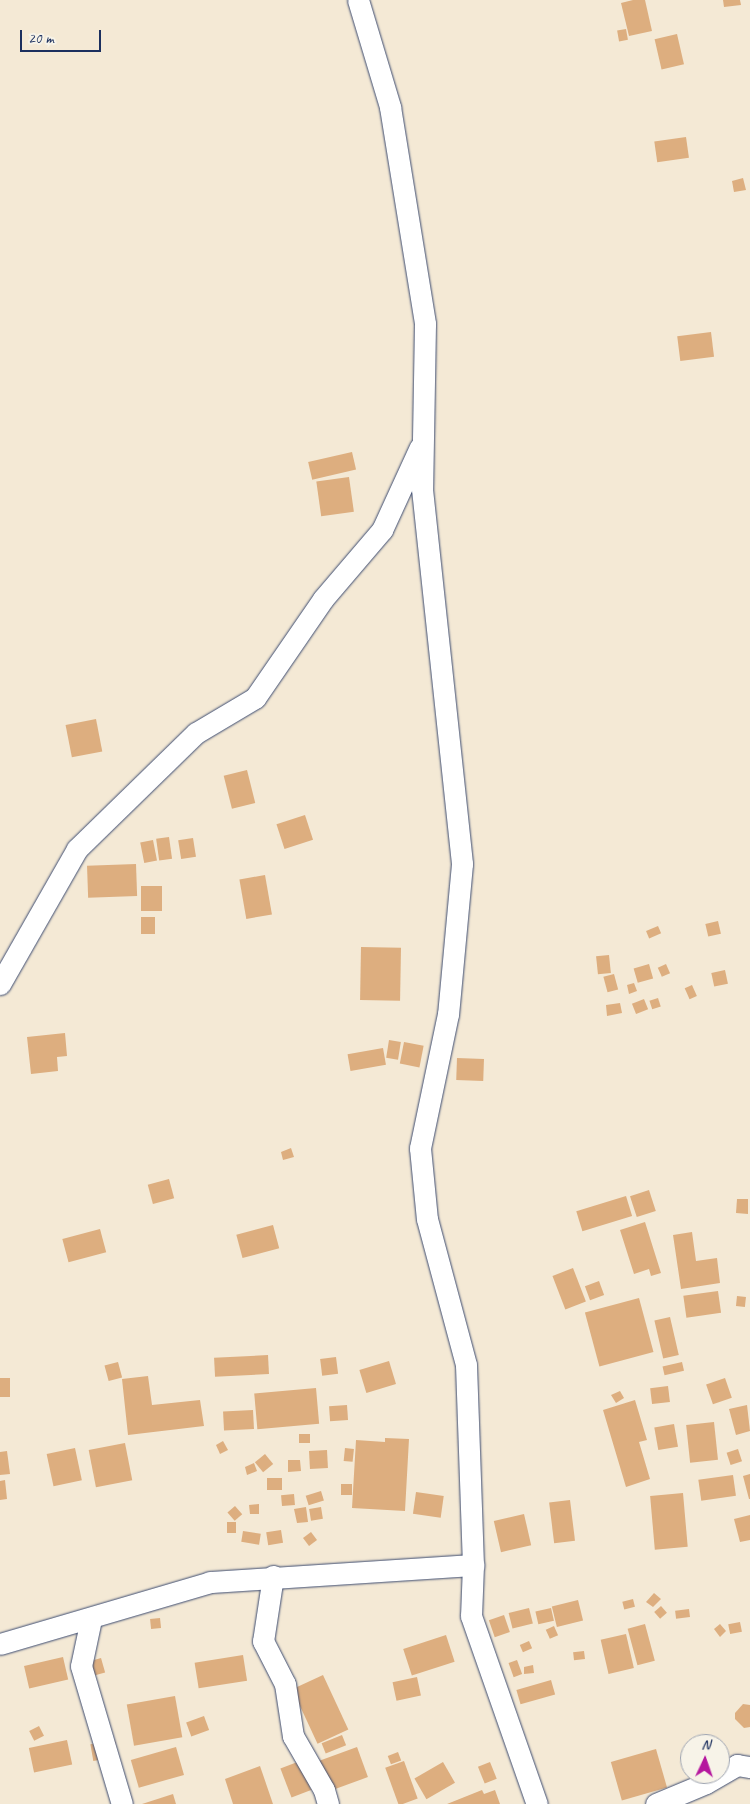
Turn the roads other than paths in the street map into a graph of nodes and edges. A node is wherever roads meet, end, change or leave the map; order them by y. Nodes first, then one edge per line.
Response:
1 (358, 0) edge
2 (425, 436) junction
3 (0, 984) edge
4 (473, 1564) junction
5 (273, 1576) junction
6 (91, 1619) junction
7 (0, 1644) edge
8 (750, 1767) edge
9 (122, 1804) edge
10 (328, 1804) edge
11 (537, 1804) edge
12 (656, 1804) edge

1 - 2 street
2 - 3 street
2 - 4 street
4 - 5 street
4 - 11 street
5 - 6 street
5 - 10 street
6 - 7 street
6 - 9 street
8 - 12 street

